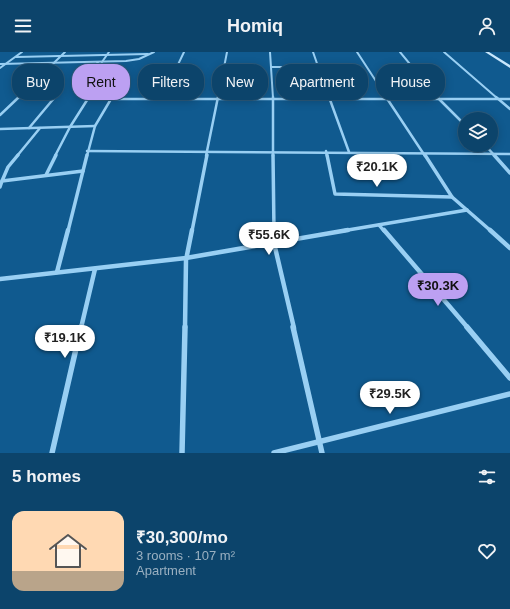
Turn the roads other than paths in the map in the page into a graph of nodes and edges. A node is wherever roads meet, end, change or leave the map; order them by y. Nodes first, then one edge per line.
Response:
1 (22, 52) edge
2 (65, 52) edge
3 (109, 52) edge
4 (154, 52) edge
5 (184, 52) edge
6 (227, 52) edge
7 (270, 52) edge
8 (313, 52) edge
9 (357, 52) edge
10 (400, 52) edge
11 (444, 52) edge
12 (487, 52) edge
13 (148, 54) junction
14 (107, 55) junction
15 (61, 56) junction
16 (16, 57) junction
17 (53, 62) junction
18 (100, 62) junction
19 (7, 63) junction
20 (0, 64) edge
21 (178, 64) edge
22 (225, 64) edge
23 (317, 64) edge
24 (410, 64) edge
25 (505, 64) junction
26 (510, 64) edge
27 (271, 67) junction
28 (276, 67) edge
29 (0, 68) edge
30 (510, 68) edge
31 (376, 81) edge
32 (138, 99) edge
33 (268, 99) edge
34 (273, 99) junction
35 (276, 99) edge
36 (445, 99) edge
37 (499, 99) junction
38 (510, 99) edge
39 (52, 100) edge
40 (218, 100) edge
41 (330, 100) edge
42 (388, 100) edge
43 (440, 100) edge
44 (510, 109) edge
45 (0, 115) edge
46 (458, 118) edge
47 (95, 126) junction
48 (70, 127) junction
49 (29, 128) junction
50 (40, 128) junction
51 (0, 129) edge
52 (207, 151) junction
53 (273, 151) junction
54 (88, 152) junction
55 (326, 152) junction
56 (349, 152) junction
57 (423, 153) junction
58 (493, 153) junction
59 (510, 154) edge
60 (83, 171) junction
61 (510, 173) edge
62 (46, 175) junction
63 (2, 181) junction
64 (0, 187) edge
65 (452, 197) junction
66 (467, 210) junction
67 (379, 225) junction
68 (274, 243) junction
69 (510, 248) edge
70 (186, 258) junction
71 (96, 269) junction
72 (56, 272) junction
73 (0, 279) edge
74 (510, 378) edge
75 (510, 394) edge
76 (319, 442) junction
77 (52, 453) edge
78 (182, 453) edge
79 (274, 453) edge
80 (322, 453) edge

1 - 16 street
2 - 15 street
3 - 14 street
4 - 13 street
5 - 21 street
6 - 22 street
7 - 27 street
8 - 23 street
9 - 31 street
10 - 24 street
11 - 37 street
12 - 25 street
13 - 14 street
13 - 18 street
14 - 15 street
14 - 18 street
15 - 16 street
15 - 17 street
16 - 19 street
17 - 18 street
17 - 19 street
17 - 45 street
18 - 48 street
19 - 20 street
19 - 29 street
25 - 26 street
25 - 30 street
27 - 28 street
27 - 34 street
32 - 47 street
33 - 34 street
34 - 35 street
34 - 53 street
36 - 37 street
37 - 38 street
37 - 44 street
39 - 49 street
40 - 52 street
41 - 56 street
42 - 57 street
43 - 46 street
47 - 48 street
47 - 54 street
48 - 50 street
48 - 62 street
49 - 50 street
49 - 51 street
50 - 63 street
52 - 53 street
52 - 54 street
52 - 70 street
53 - 55 street
53 - 68 street
54 - 60 street
55 - 56 street
55 - 65 street
56 - 57 street
57 - 58 street
57 - 65 street
58 - 59 street
58 - 61 street
60 - 62 street
60 - 72 street
62 - 63 street
63 - 64 street
65 - 66 street
66 - 67 street
66 - 69 street
67 - 68 street
67 - 74 street
68 - 70 street
68 - 76 street
70 - 71 street
70 - 78 street
71 - 72 street
71 - 77 street
72 - 73 street
75 - 76 street
76 - 79 street
76 - 80 street

